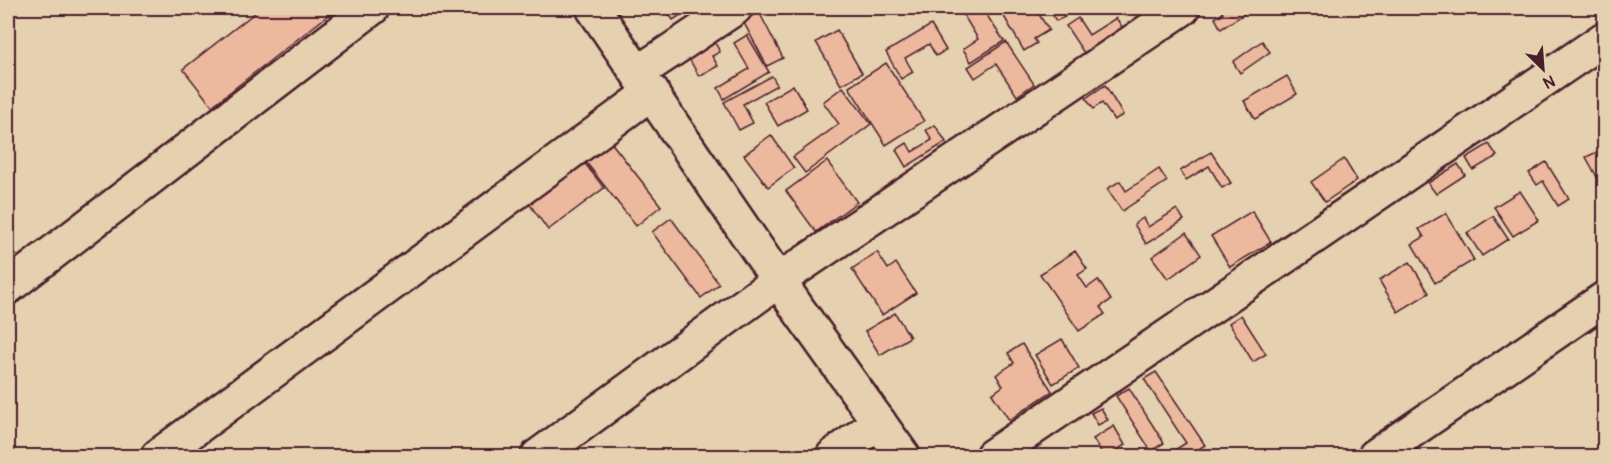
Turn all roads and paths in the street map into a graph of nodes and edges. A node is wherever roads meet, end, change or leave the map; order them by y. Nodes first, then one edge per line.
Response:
1 (372, 8) edge
2 (593, 8) edge
3 (735, 8) edge
4 (1183, 8) edge
5 (1605, 39) edge
6 (645, 82) junction
7 (779, 279) junction
8 (8, 287) edge
9 (1605, 299) edge
10 (879, 422) junction
11 (158, 456) edge
12 (537, 456) edge
13 (833, 456) edge
14 (903, 456) edge
15 (992, 456) edge
16 (1375, 456) edge

1 - 8 street
2 - 6 street
3 - 6 street
4 - 7 street
5 - 15 street
6 - 7 street
6 - 11 street
7 - 10 street
7 - 12 street
9 - 16 street
10 - 13 street
10 - 14 street

